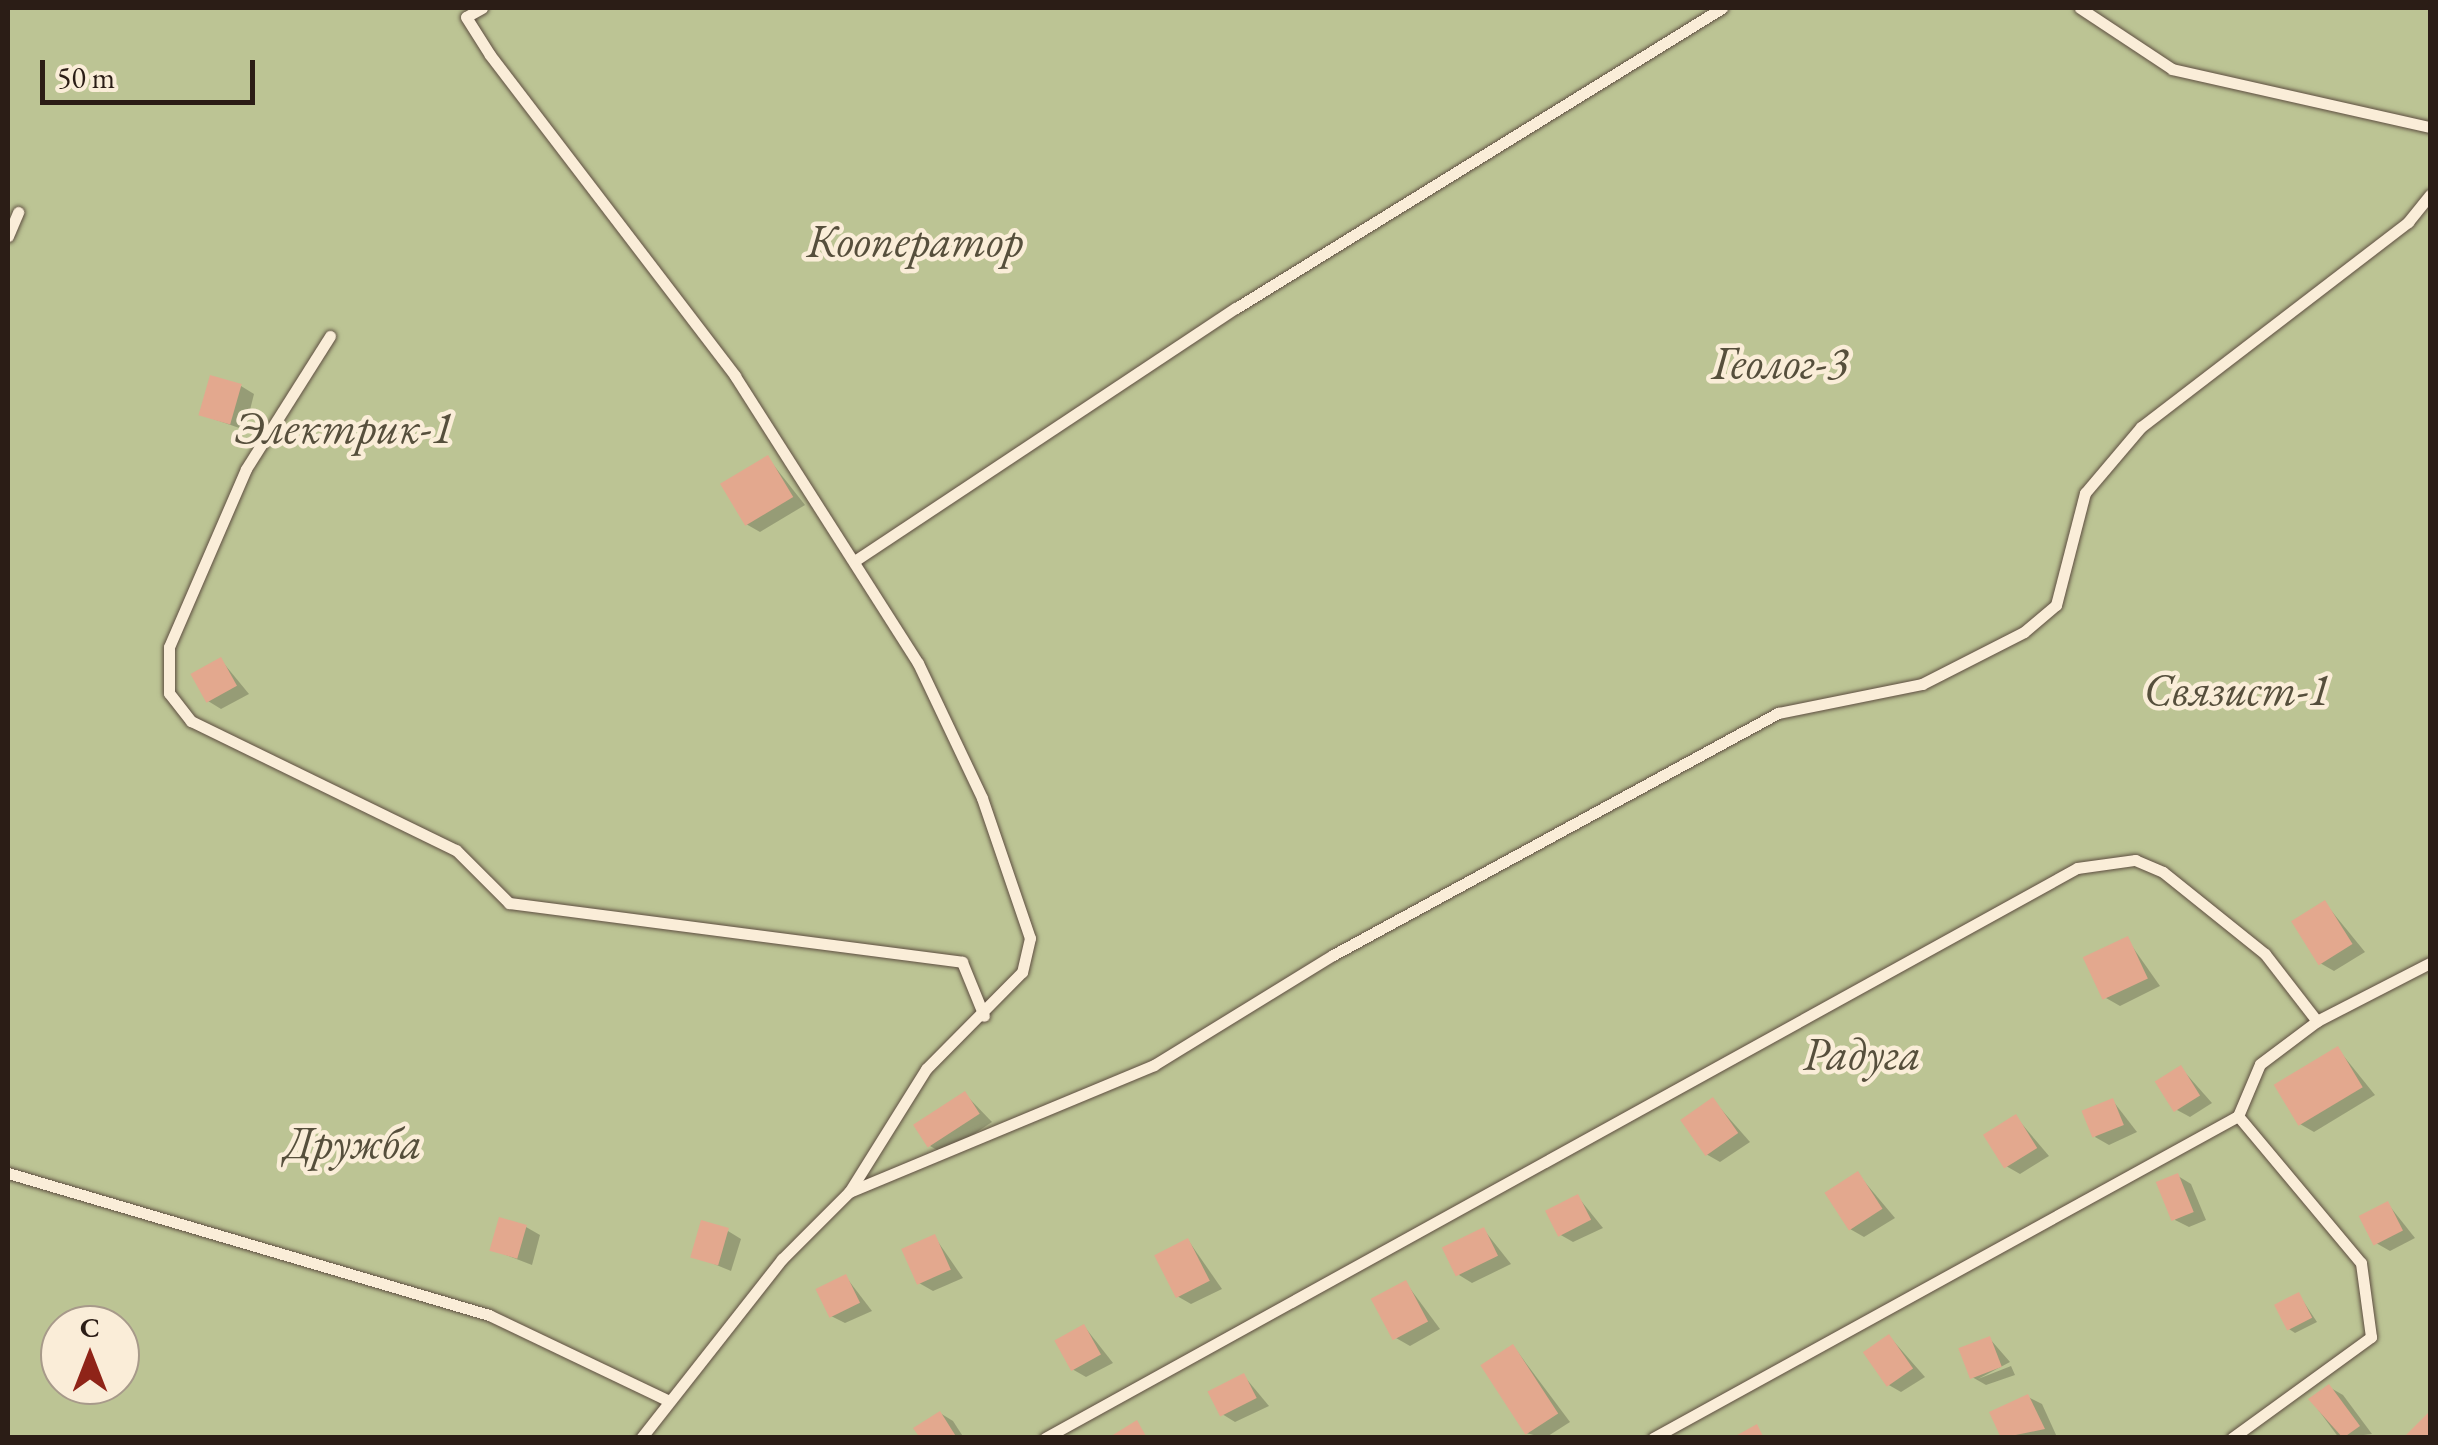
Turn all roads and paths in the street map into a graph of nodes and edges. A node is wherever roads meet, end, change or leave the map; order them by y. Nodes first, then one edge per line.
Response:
1 (482, 8) edge
2 (1722, 8) edge
3 (2080, 8) edge
4 (2430, 127) edge
5 (2430, 196) edge
6 (18, 212) dead end
7 (8, 236) edge
8 (330, 336) dead end
9 (856, 560) junction
10 (2430, 963) edge
11 (984, 1016) junction
12 (2317, 1021) junction
13 (2238, 1116) junction
14 (8, 1173) edge
15 (849, 1192) junction
16 (666, 1400) junction
17 (641, 1438) edge
18 (1045, 1438) edge
19 (1653, 1438) edge
20 (2232, 1438) edge

1 - 9 lane
2 - 9 lane
3 - 4 lane
5 - 15 lane
6 - 7 lane
8 - 11 lane
9 - 11 lane
10 - 12 lane
11 - 15 lane
12 - 13 lane
12 - 18 lane
13 - 19 lane
13 - 20 lane
14 - 16 lane
15 - 16 lane
16 - 17 lane

